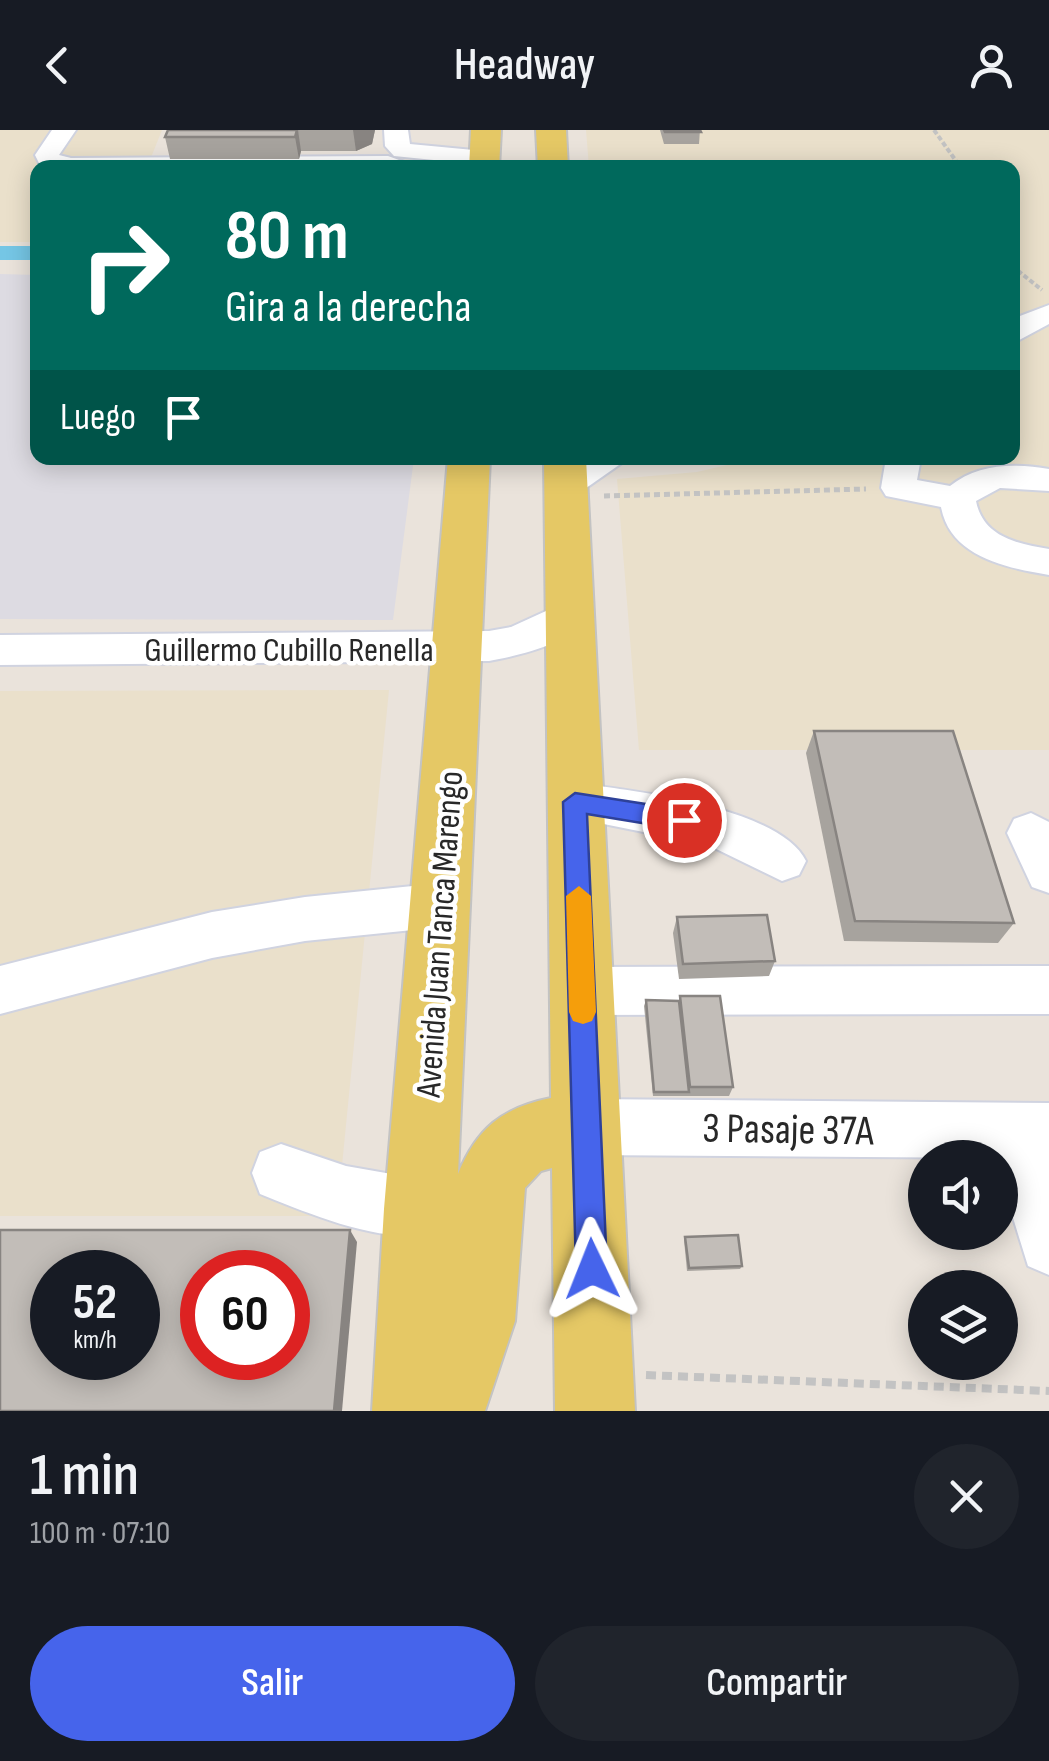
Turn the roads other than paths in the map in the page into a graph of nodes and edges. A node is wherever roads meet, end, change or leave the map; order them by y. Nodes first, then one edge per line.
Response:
1 (64, 130) edge
2 (396, 130) edge
3 (551, 130) edge
4 (107, 142) dead end
5 (485, 152) edge
6 (49, 160) edge
7 (95, 160) edge
8 (553, 160) edge
9 (1049, 314) edge
10 (1020, 328) edge
11 (470, 465) edge
12 (597, 465) edge
13 (900, 465) edge
14 (566, 480) edge
15 (1049, 480) edge
16 (958, 498) junction
17 (1049, 562) edge
18 (570, 614) junction
19 (458, 648) junction
20 (0, 650) edge
21 (575, 802) junction
22 (782, 862) dead end
23 (442, 905) junction
24 (0, 990) edge
25 (1049, 990) edge
26 (582, 991) junction
27 (586, 1127) junction
28 (1033, 1131) edge
29 (281, 1173) dead end
30 (420, 1209) junction
31 (1049, 1245) edge
32 (595, 1392) edge
33 (412, 1411) edge
34 (445, 1411) edge

1 - 6 street
2 - 5 street
3 - 8 main road
4 - 7 street
9 - 10 street
11 - 19 main road, Avenida Juan Tanca Marengo
12 - 14 street
13 - 16 street
14 - 18 main road
15 - 16 street
16 - 17 street
18 - 19 street, Guillermo Cubillo Renella
18 - 21 main road
19 - 20 street, Guillermo Cubillo Renella
19 - 23 main road, Avenida Juan Tanca Marengo
21 - 22 street
21 - 26 main road
23 - 24 street
23 - 30 main road, Avenida Juan Tanca Marengo
25 - 26 street
26 - 27 main road
27 - 28 street, 3 Pasaje 37A
27 - 32 main road
27 - 34 main road
28 - 31 street
29 - 30 street
30 - 33 main road, Avenida Juan Tanca Marengo

